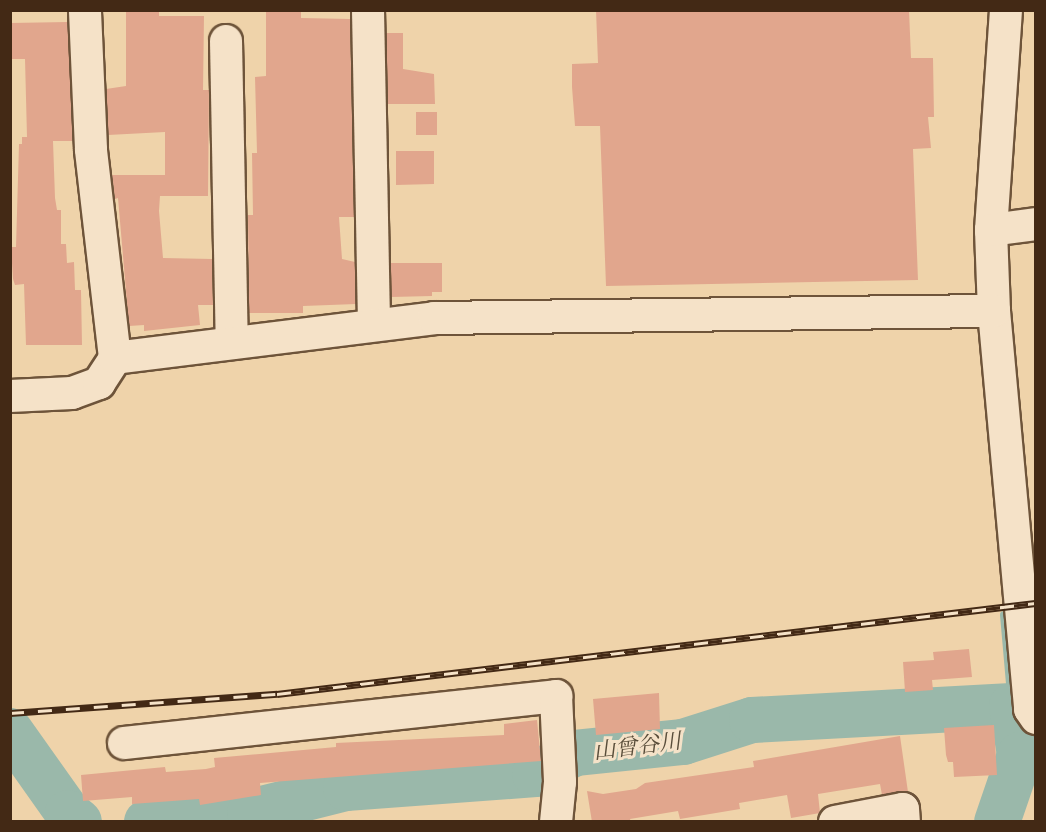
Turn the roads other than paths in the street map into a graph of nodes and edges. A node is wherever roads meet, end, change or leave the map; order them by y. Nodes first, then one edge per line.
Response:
1 (85, 10) edge
2 (368, 10) edge
3 (1006, 10) edge
4 (226, 41) dead end
5 (1035, 224) edge
6 (991, 230) junction
7 (994, 311) junction
8 (374, 324) junction
9 (232, 343) junction
10 (115, 358) junction
11 (10, 396) edge
12 (1035, 718) edge
13 (124, 743) dead end
14 (556, 822) edge
15 (835, 822) edge
16 (904, 822) edge

1 - 10 street
2 - 8 street
3 - 6 street
4 - 9 street
5 - 6 street
6 - 7 street
7 - 8 street
7 - 12 street
8 - 9 street
9 - 10 street
10 - 11 street
13 - 14 street
15 - 16 street

